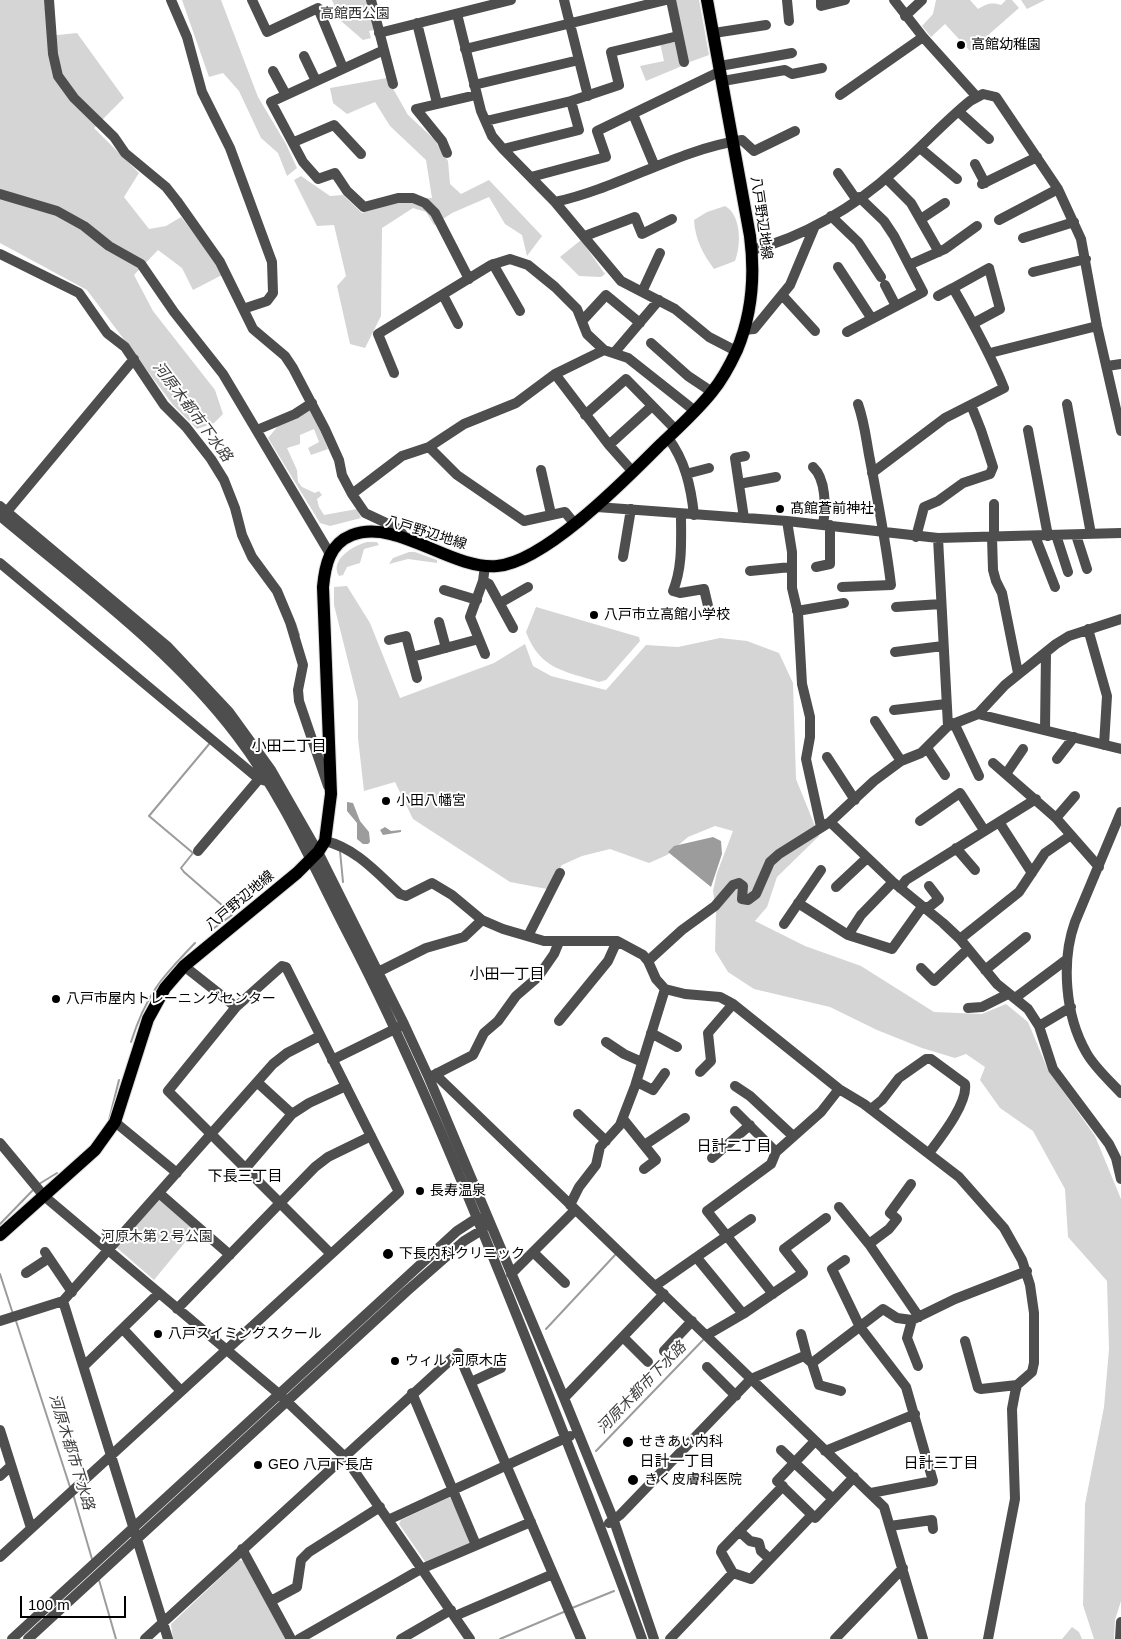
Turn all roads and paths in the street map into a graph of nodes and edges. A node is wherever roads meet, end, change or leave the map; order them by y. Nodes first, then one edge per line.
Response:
1 (50, 0) edge
2 (172, 0) edge
3 (252, 0) edge
4 (371, 0) edge
5 (463, 0) edge
6 (509, 0) edge
7 (564, 0) edge
8 (666, 0) edge
9 (671, 0) edge
10 (708, 0) edge
11 (787, 0) edge
12 (821, 0) edge
13 (844, 0) edge
14 (894, 0) edge
15 (922, 0) edge
16 (461, 12) junction
17 (906, 16) junction
18 (789, 21) dead end
19 (417, 23) junction
20 (570, 24) junction
21 (766, 25) dead end
22 (379, 33) junction
23 (714, 33) junction
24 (678, 36) junction
25 (923, 37) junction
26 (465, 49) junction
27 (384, 50) junction
28 (792, 53) dead end
29 (304, 56) dead end
30 (579, 60) junction
31 (684, 62) dead end
32 (343, 68) junction
33 (822, 68) dead end
34 (273, 71) dead end
35 (721, 73) junction
36 (316, 81) junction
37 (393, 84) dead end
38 (475, 90) junction
39 (840, 94) dead end
40 (286, 95) junction
41 (588, 96) junction
42 (977, 97) junction
43 (571, 101) junction
44 (437, 103) junction
45 (958, 111) junction
46 (633, 114) junction
47 (486, 121) junction
48 (795, 131) dead end
49 (989, 139) dead end
50 (734, 141) junction
51 (294, 142) junction
52 (920, 148) junction
53 (503, 149) junction
54 (447, 152) dead end
55 (360, 154) dead end
56 (1037, 157) junction
57 (975, 164) dead end
58 (655, 167) junction
59 (838, 172) dead end
60 (531, 177) junction
61 (886, 178) junction
62 (957, 179) dead end
63 (1058, 189) junction
64 (0, 194) edge
65 (858, 198) junction
66 (556, 202) junction
67 (945, 203) dead end
68 (831, 216) junction
69 (672, 219) dead end
70 (921, 219) junction
71 (999, 220) dead end
72 (1074, 222) junction
73 (977, 226) dead end
74 (814, 228) junction
75 (585, 236) junction
76 (1023, 238) dead end
77 (752, 250) junction
78 (939, 252) junction
79 (0, 254) edge
80 (660, 254) dead end
81 (1086, 259) junction
82 (493, 264) junction
83 (910, 265) junction
84 (838, 267) dead end
85 (1033, 272) dead end
86 (469, 279) junction
87 (953, 288) junction
88 (642, 292) junction
89 (443, 295) junction
90 (783, 296) junction
91 (938, 296) dead end
92 (659, 300) junction
93 (896, 306) junction
94 (243, 309) junction
95 (520, 311) dead end
96 (872, 319) junction
97 (582, 322) junction
98 (640, 323) junction
99 (974, 323) junction
100 (458, 324) dead end
101 (1097, 326) junction
102 (744, 330) junction
103 (816, 330) dead end
104 (847, 332) dead end
105 (651, 343) dead end
106 (609, 351) junction
107 (736, 351) junction
108 (990, 353) junction
109 (134, 359) junction
110 (1121, 364) edge
111 (1107, 366) junction
112 (394, 373) dead end
113 (555, 374) junction
114 (712, 392) junction
115 (1118, 401) edge
116 (312, 403) junction
117 (858, 404) dead end
118 (1067, 404) dead end
119 (971, 405) junction
120 (652, 406) junction
121 (695, 411) junction
122 (585, 415) junction
123 (257, 430) junction
124 (1028, 430) dead end
125 (1121, 430) edge
126 (672, 434) junction
127 (609, 445) junction
128 (429, 447) junction
129 (745, 456) dead end
130 (813, 467) dead end
131 (709, 468) dead end
132 (542, 470) dead end
133 (633, 472) junction
134 (872, 473) junction
135 (686, 474) junction
136 (776, 477) dead end
137 (739, 484) junction
138 (352, 494) junction
139 (994, 504) dead end
140 (597, 506) junction
141 (631, 510) junction
142 (2, 514) edge
143 (551, 514) junction
144 (681, 514) junction
145 (694, 515) junction
146 (744, 518) junction
147 (787, 521) junction
148 (574, 523) junction
149 (827, 525) junction
150 (885, 533) junction
151 (1121, 533) edge
152 (1091, 534) junction
153 (1052, 535) junction
154 (1076, 535) junction
155 (1035, 536) junction
156 (916, 537) junction
157 (993, 537) junction
158 (938, 538) junction
159 (406, 540) junction
160 (330, 554) junction
161 (623, 557) dead end
162 (0, 563) edge
163 (485, 566) junction
164 (791, 567) junction
165 (816, 567) dead end
166 (1086, 569) dead end
167 (750, 571) dead end
168 (1068, 572) dead end
169 (483, 581) junction
170 (528, 587) dead end
171 (842, 587) dead end
172 (1056, 587) dead end
173 (444, 590) dead end
174 (477, 600) junction
175 (500, 603) junction
176 (844, 603) dead end
177 (941, 604) junction
178 (896, 607) dead end
179 (710, 610) dead end
180 (797, 611) junction
181 (1121, 619) edge
182 (439, 622) dead end
183 (514, 628) dead end
184 (1088, 629) junction
185 (479, 639) junction
186 (389, 640) dead end
187 (943, 646) junction
188 (446, 648) junction
189 (895, 652) dead end
190 (1046, 653) junction
191 (485, 654) dead end
192 (412, 657) junction
193 (1018, 674) junction
194 (417, 678) dead end
195 (946, 704) junction
196 (894, 710) dead end
197 (978, 714) junction
198 (875, 721) dead end
199 (951, 725) junction
200 (1045, 730) junction
201 (1074, 737) junction
202 (1104, 745) junction
203 (927, 748) junction
204 (1023, 749) dead end
205 (1121, 749) edge
206 (827, 757) dead end
207 (1057, 759) dead end
208 (901, 761) junction
209 (993, 763) dead end
210 (1006, 774) junction
211 (945, 775) dead end
212 (979, 776) dead end
213 (263, 780) junction
214 (331, 794) junction
215 (1075, 796) dead end
216 (1036, 799) junction
217 (855, 800) junction
218 (1121, 812) edge
219 (1056, 818) junction
220 (920, 821) dead end
221 (999, 822) junction
222 (826, 825) junction
223 (984, 830) junction
224 (1071, 835) junction
225 (325, 841) junction
226 (956, 848) junction
227 (198, 851) dead end
228 (314, 856) junction
229 (867, 858) junction
230 (1099, 868) junction
231 (822, 870) dead end
232 (975, 870) dead end
233 (1032, 873) junction
234 (560, 874) dead end
235 (896, 885) junction
236 (929, 886) dead end
237 (836, 887) dead end
238 (798, 903) junction
239 (922, 907) junction
240 (482, 920) junction
241 (784, 924) dead end
242 (848, 935) junction
243 (528, 936) junction
244 (1026, 937) dead end
245 (960, 939) junction
246 (617, 941) junction
247 (558, 942) junction
248 (968, 949) junction
249 (1066, 960) junction
250 (648, 961) junction
251 (184, 966) junction
252 (921, 968) dead end
253 (986, 970) junction
254 (378, 972) junction
255 (665, 989) junction
256 (1012, 996) junction
257 (733, 1004) junction
258 (236, 1007) junction
259 (968, 1008) dead end
260 (1071, 1008) junction
261 (559, 1020) dead end
262 (400, 1026) junction
263 (1039, 1026) junction
264 (651, 1033) junction
265 (320, 1036) junction
266 (606, 1042) dead end
267 (677, 1047) dead end
268 (332, 1060) junction
269 (642, 1062) junction
270 (700, 1072) dead end
271 (665, 1073) dead end
272 (433, 1076) junction
273 (257, 1082) junction
274 (637, 1082) junction
275 (346, 1086) junction
276 (735, 1086) dead end
277 (839, 1089) junction
278 (1121, 1092) edge
279 (871, 1109) junction
280 (735, 1111) dead end
281 (292, 1114) junction
282 (578, 1114) dead end
283 (685, 1118) dead end
284 (623, 1119) junction
285 (115, 1122) junction
286 (750, 1126) junction
287 (211, 1135) junction
288 (371, 1136) junction
289 (793, 1136) junction
290 (606, 1141) junction
291 (0, 1143) edge
292 (646, 1144) junction
293 (776, 1152) junction
294 (929, 1153) junction
295 (712, 1158) dead end
296 (245, 1169) junction
297 (644, 1169) dead end
298 (177, 1173) junction
299 (1121, 1179) edge
300 (911, 1184) dead end
301 (159, 1193) junction
302 (44, 1196) junction
303 (280, 1204) junction
304 (573, 1207) junction
305 (839, 1207) dead end
306 (826, 1218) dead end
307 (482, 1219) junction
308 (751, 1219) dead end
309 (482, 1230) junction
310 (0, 1235) edge
311 (728, 1236) junction
312 (869, 1244) junction
313 (109, 1251) junction
314 (533, 1252) junction
315 (330, 1254) junction
316 (230, 1255) junction
317 (697, 1258) junction
318 (845, 1260) dead end
319 (1027, 1271) junction
320 (26, 1273) dead end
321 (511, 1274) junction
322 (565, 1283) dead end
323 (655, 1286) junction
324 (72, 1292) junction
325 (159, 1293) junction
326 (664, 1294) junction
327 (773, 1294) junction
328 (63, 1302) junction
329 (178, 1308) junction
330 (742, 1314) junction
331 (916, 1318) junction
332 (0, 1321) edge
333 (692, 1322) junction
334 (860, 1327) junction
335 (123, 1329) junction
336 (801, 1334) dead end
337 (707, 1335) junction
338 (623, 1337) junction
339 (964, 1341) dead end
340 (226, 1350) junction
341 (664, 1351) dead end
342 (809, 1360) junction
343 (648, 1362) dead end
344 (84, 1366) junction
345 (918, 1366) dead end
346 (706, 1367) dead end
347 (502, 1368) dead end
348 (751, 1379) junction
349 (471, 1382) junction
350 (1017, 1385) junction
351 (181, 1391) junction
352 (841, 1391) dead end
353 (412, 1394) junction
354 (736, 1396) junction
355 (283, 1398) junction
356 (564, 1398) junction
357 (915, 1414) junction
358 (0, 1430) edge
359 (578, 1433) junction
360 (566, 1438) junction
361 (815, 1441) junction
362 (781, 1450) dead end
363 (825, 1451) junction
364 (111, 1455) junction
365 (344, 1456) junction
366 (794, 1462) junction
367 (506, 1465) junction
368 (11, 1466) junction
369 (0, 1476) edge
370 (854, 1477) junction
371 (782, 1486) junction
372 (453, 1489) junction
373 (871, 1493) junction
374 (833, 1499) junction
375 (380, 1507) junction
376 (812, 1515) junction
377 (388, 1520) junction
378 (614, 1521) junction
379 (531, 1522) junction
380 (890, 1526) junction
381 (601, 1527) junction
382 (31, 1528) junction
383 (134, 1528) junction
384 (933, 1529) dead end
385 (739, 1531) junction
386 (138, 1538) junction
387 (476, 1545) junction
388 (242, 1549) junction
389 (0, 1558) edge
390 (770, 1559) junction
391 (902, 1568) junction
392 (421, 1569) junction
393 (734, 1573) junction
394 (553, 1574) junction
395 (270, 1601) junction
396 (453, 1613) junction
397 (1121, 1622) edge
398 (163, 1623) junction
399 (12, 1639) edge
400 (28, 1639) edge
401 (145, 1639) edge
402 (168, 1639) edge
403 (291, 1639) edge
404 (299, 1639) edge
405 (401, 1639) edge
406 (470, 1639) edge
407 (582, 1639) edge
408 (642, 1639) edge
409 (654, 1639) edge
410 (670, 1639) edge
411 (835, 1639) edge
412 (923, 1639) edge
413 (988, 1639) edge
414 (1120, 1639) edge

1 - 94 street
2 - 94 street
3 - 32 street
4 - 22 street
5 - 16 street
6 - 16 street
7 - 20 street
8 - 20 street
9 - 24 street
10 - 23 main road, 八戸野辺地線
11 - 18 street
12 - 13 street
14 - 17 street
15 - 17 street
16 - 19 street
16 - 26 street
17 - 25 street
19 - 22 street
19 - 44 street
20 - 26 street
20 - 30 street
21 - 23 street
22 - 27 street
23 - 35 main road, 八戸野辺地線
24 - 31 street
24 - 41 street
25 - 39 street
25 - 42 street
26 - 38 street
27 - 32 street
27 - 37 street
28 - 35 street
29 - 36 street
30 - 38 street
30 - 41 street
32 - 36 street
33 - 35 street
34 - 40 street
35 - 46 street
35 - 50 main road, 八戸野辺地線
36 - 40 street
38 - 44 street
38 - 47 street
40 - 51 street
41 - 43 street
42 - 45 street
42 - 56 street
43 - 47 street
43 - 53 street
44 - 54 street
45 - 49 street
45 - 52 street
46 - 58 street
46 - 60 street
47 - 53 street
48 - 50 street
50 - 58 street
50 - 77 main road, 八戸野辺地線
51 - 55 street
51 - 86 street
52 - 61 street
52 - 62 street
53 - 60 street
56 - 57 street
56 - 63 street
58 - 66 street
59 - 65 street
60 - 66 street
61 - 65 street
61 - 70 street
63 - 71 street
63 - 72 street
64 - 123 street
65 - 68 street
65 - 83 street
66 - 75 street
67 - 70 street
68 - 74 street
68 - 93 street
69 - 75 street
70 - 78 street
72 - 76 street
72 - 81 street
73 - 78 street
74 - 77 street
74 - 90 street
75 - 88 street
77 - 102 main road, 八戸野辺地線
78 - 83 street
79 - 109 street
80 - 88 street
81 - 85 street
81 - 101 street
82 - 86 street
82 - 95 street
82 - 97 street
83 - 93 street
84 - 96 street
86 - 89 street
87 - 91 street
87 - 99 street
87 - 99 street
88 - 92 street
89 - 100 street
89 - 112 street
90 - 102 street
90 - 103 street
92 - 98 street
92 - 107 street
93 - 96 street
94 - 116 street
96 - 104 street
97 - 98 street
97 - 106 street
98 - 106 street
99 - 108 street
101 - 108 street
101 - 111 street
102 - 107 main road, 八戸野辺地線
105 - 114 street
106 - 113 street
106 - 121 street
107 - 114 main road, 八戸野辺地線
108 - 119 street
109 - 142 street
109 - 214 street
110 - 111 street
111 - 115 street
113 - 122 street
113 - 128 street
114 - 121 main road, 八戸野辺地線
115 - 125 street
116 - 123 street
116 - 138 street
117 - 134 street
118 - 152 street
119 - 134 street
119 - 156 street
120 - 122 street
120 - 126 street
120 - 127 street
121 - 126 main road, 八戸野辺地線
122 - 127 street
123 - 160 street
124 - 153 street
126 - 133 main road, 八戸野辺地線
126 - 135 street
127 - 133 street
128 - 138 street
128 - 143 street
129 - 137 street
130 - 149 street
131 - 135 street
132 - 143 street
133 - 140 main road, 八戸野辺地線
134 - 150 street
135 - 145 street
136 - 137 street
137 - 146 street
138 - 159 street
139 - 157 street
140 - 141 street
140 - 148 main road, 八戸野辺地線
141 - 144 street
141 - 161 street
142 - 213 street
142 - 228 street
143 - 148 street
144 - 145 street
144 - 179 street
145 - 146 street
146 - 147 street
147 - 149 street
147 - 164 street
148 - 163 main road, 八戸野辺地線
149 - 150 street
149 - 165 street
150 - 156 street
150 - 171 street
151 - 152 street
152 - 154 street
153 - 154 street
153 - 155 street
153 - 168 street
154 - 166 street
155 - 157 street
155 - 172 street
156 - 158 street
157 - 158 street
157 - 193 street
158 - 177 street
159 - 160 main road, 八戸野辺地線
159 - 163 main road, 八戸野辺地線
160 - 214 main road, 八戸野辺地線
162 - 213 street
163 - 169 street
164 - 167 street
164 - 180 street
169 - 174 street
169 - 175 street
170 - 175 street
173 - 174 street
174 - 185 street
175 - 183 street
176 - 180 street
177 - 178 street
177 - 187 street
180 - 222 street
181 - 184 street
182 - 188 street
184 - 190 street
184 - 202 street
185 - 188 street
185 - 191 street
186 - 192 street
187 - 189 street
187 - 195 street
188 - 192 street
190 - 193 street
190 - 200 street
192 - 194 street
193 - 197 street
195 - 196 street
195 - 199 street
197 - 199 street
197 - 200 street
198 - 208 street
199 - 203 street
199 - 212 street
200 - 201 street
201 - 202 street
201 - 207 street
202 - 205 street
203 - 208 street
203 - 211 street
204 - 210 street
206 - 217 street
208 - 217 street
209 - 210 street
210 - 216 street
213 - 227 street
213 - 228 street
214 - 225 main road, 八戸野辺地線
215 - 219 street
216 - 219 street
216 - 221 street
217 - 222 street
218 - 230 street
219 - 224 street
220 - 223 street
221 - 223 street
221 - 233 street
222 - 229 street
222 - 250 street
223 - 226 street
224 - 230 street
224 - 233 street
225 - 228 main road, 八戸野辺地線
225 - 240 street
226 - 232 street
226 - 235 street
228 - 251 main road, 八戸野辺地線
228 - 254 street
228 - 262 street
229 - 235 street
229 - 237 street
230 - 249 street
231 - 238 street
233 - 245 street
234 - 243 street
235 - 239 street
235 - 242 street
236 - 239 street
238 - 241 street
238 - 242 street
239 - 242 street
239 - 245 street
240 - 243 street
240 - 254 street
243 - 247 street
244 - 253 street
245 - 248 street
246 - 247 street
246 - 250 street
246 - 261 street
247 - 272 street
248 - 252 street
248 - 253 street
249 - 256 street
249 - 260 street
250 - 255 street
251 - 258 street
251 - 285 main road, 八戸野辺地線
253 - 256 street
254 - 262 street
255 - 257 street
255 - 264 street
256 - 259 street
256 - 263 street
257 - 270 street
257 - 277 street
258 - 265 street
258 - 287 street
260 - 263 street
260 - 278 street
262 - 268 street
262 - 272 street
262 - 307 street
263 - 299 street
264 - 267 street
264 - 269 street
265 - 268 street
265 - 273 street
266 - 269 street
268 - 275 street
269 - 274 street
271 - 274 street
272 - 304 street
272 - 307 street
273 - 281 street
273 - 287 street
274 - 284 street
275 - 281 street
275 - 288 street
276 - 289 street
277 - 279 street
277 - 289 street
279 - 294 street
279 - 294 street
280 - 286 street
281 - 296 street
282 - 290 street
283 - 292 street
284 - 290 street
284 - 292 street
285 - 298 street
285 - 302 main road, 八戸野辺地線
286 - 293 street
286 - 295 street
287 - 296 street
287 - 298 street
288 - 303 street
288 - 315 street
289 - 293 street
290 - 304 street
291 - 302 street
292 - 297 street
293 - 311 street
294 - 319 street
296 - 303 street
298 - 301 street
300 - 312 street
301 - 313 street
301 - 316 street
302 - 310 main road, 八戸野辺地線
302 - 313 street
303 - 315 street
303 - 316 street
304 - 314 street
304 - 323 street
305 - 312 street
306 - 327 street
307 - 309 street
307 - 321 street
307 - 355 street
308 - 311 street
309 - 355 street
309 - 360 street
311 - 317 street
311 - 327 street
312 - 331 street
313 - 324 street
313 - 325 street
314 - 321 street
314 - 322 street
315 - 340 street
316 - 329 street
317 - 323 street
317 - 330 street
318 - 334 street
319 - 331 street
319 - 350 street
320 - 324 street
321 - 356 street
323 - 326 street
324 - 328 street
325 - 329 street
325 - 335 street
326 - 333 street
326 - 338 street
327 - 330 street
328 - 332 street
328 - 344 street
329 - 340 street
330 - 337 street
331 - 334 street
331 - 345 street
333 - 337 street
333 - 341 street
334 - 342 street
334 - 357 street
335 - 344 street
335 - 351 street
336 - 342 street
337 - 348 street
338 - 343 street
338 - 356 street
339 - 350 street
340 - 351 street
340 - 355 street
342 - 348 street
342 - 352 street
344 - 364 street
346 - 354 street
347 - 349 street
348 - 354 street
348 - 361 street
349 - 353 street
349 - 367 street
350 - 413 street
351 - 364 street
353 - 365 street
353 - 372 street
354 - 378 street
355 - 365 street
355 - 383 street
355 - 386 street
356 - 359 street
357 - 363 street
357 - 373 street
358 - 368 street
359 - 360 street
359 - 378 street
360 - 367 street
360 - 381 street
361 - 363 street
361 - 366 street
362 - 366 street
363 - 370 street
364 - 382 street
364 - 383 street
365 - 375 street
365 - 388 street
366 - 371 street
366 - 374 street
367 - 372 street
367 - 379 street
368 - 369 street
368 - 382 street
370 - 373 street
370 - 374 street
371 - 376 street
371 - 385 street
372 - 377 street
372 - 387 street
373 - 380 street
374 - 376 street
375 - 377 street
375 - 395 street
376 - 390 street
377 - 392 street
378 - 381 street
378 - 409 street
379 - 387 street
379 - 394 street
380 - 384 street
380 - 391 street
381 - 408 street
382 - 389 street
383 - 386 street
383 - 399 street
385 - 390 street
385 - 393 street
386 - 398 street
386 - 400 street
387 - 392 street
388 - 395 street
388 - 398 street
390 - 393 street
391 - 411 street
391 - 412 street
392 - 396 street
392 - 404 street
393 - 410 street
394 - 396 street
394 - 407 street
395 - 403 street
396 - 405 street
396 - 406 street
397 - 414 street
398 - 401 street
398 - 402 street

